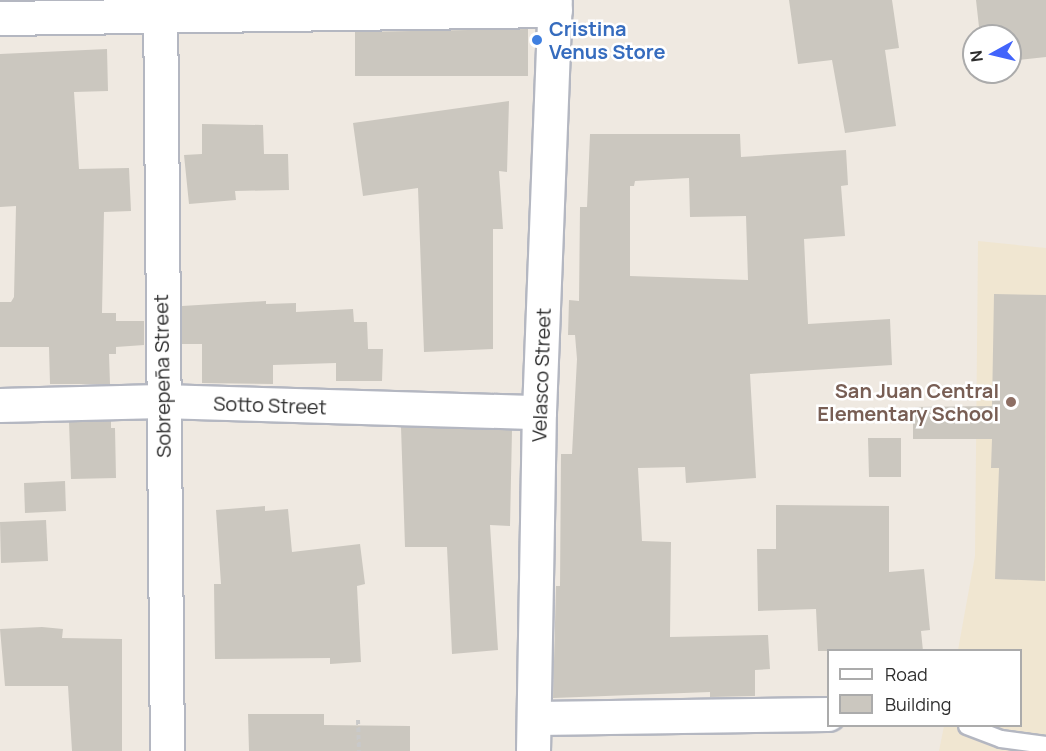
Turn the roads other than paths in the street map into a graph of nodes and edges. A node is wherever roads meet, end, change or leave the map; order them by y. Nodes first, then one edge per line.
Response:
1 (555, 5) edge
2 (160, 7) edge
3 (0, 18) edge
4 (161, 401) junction
5 (0, 405) edge
6 (539, 412) junction
7 (827, 714) edge
8 (535, 718) junction
9 (969, 727) edge
10 (1046, 745) edge
11 (167, 751) edge
12 (533, 751) edge

1 - 2 street
1 - 6 street, Velasco Street
2 - 3 street
2 - 4 street, Sobrepeña Street
4 - 5 street, Sotto Street
4 - 6 street, Sotto Street
4 - 11 street, Sobrepeña Street
6 - 8 street, Velasco Street
7 - 8 street
8 - 12 street, Velasco Street
9 - 10 lane

